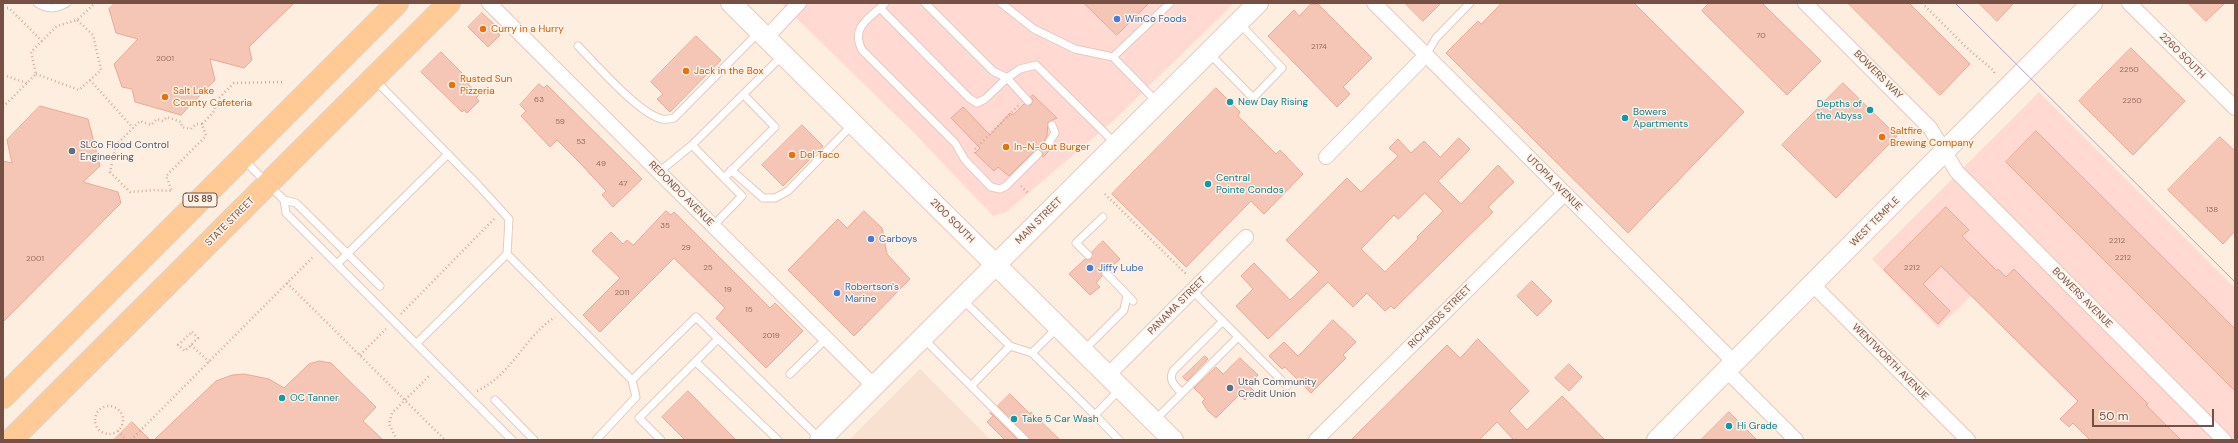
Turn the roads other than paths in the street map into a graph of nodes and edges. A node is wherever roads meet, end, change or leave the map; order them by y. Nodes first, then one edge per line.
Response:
1 (37, 3) edge
2 (398, 3) edge
3 (449, 3) edge
4 (489, 3) edge
5 (731, 3) edge
6 (800, 3) edge
7 (925, 3) edge
8 (1001, 3) edge
9 (1170, 3) edge
10 (1258, 3) edge
11 (1374, 3) edge
12 (1470, 3) edge
13 (1805, 3) edge
14 (2092, 3) edge
15 (2129, 3) edge
16 (63, 4) edge
17 (882, 6) edge
18 (1238, 23) junction
19 (763, 34) junction
20 (578, 46) dead end
21 (1208, 52) junction
22 (783, 54) junction
23 (1426, 55) junction
24 (1113, 57) junction
25 (1008, 78) junction
26 (373, 79) junction
27 (743, 94) junction
28 (1028, 101) dead end
29 (1158, 103) junction
30 (2235, 108) edge
31 (854, 124) junction
32 (1052, 124) dead end
33 (1048, 144) dead end
34 (1116, 144) junction
35 (692, 145) junction
36 (1944, 152) junction
37 (448, 154) junction
38 (1038, 154) dead end
39 (1326, 157) dead end
40 (242, 158) junction
41 (731, 170) junction
42 (659, 172) junction
43 (724, 178) junction
44 (267, 184) junction
45 (1565, 193) junction
46 (284, 200) junction
47 (1103, 217) dead end
48 (713, 226) junction
49 (1246, 237) dead end
50 (348, 254) junction
51 (507, 254) junction
52 (1088, 255) dead end
53 (337, 264) junction
54 (996, 264) junction
55 (1106, 273) dead end
56 (1812, 284) junction
57 (380, 286) dead end
58 (1194, 288) junction
59 (962, 298) junction
60 (1223, 321) junction
61 (1058, 326) junction
62 (923, 337) junction
63 (1238, 337) junction
64 (827, 338) junction
65 (718, 339) junction
66 (416, 344) junction
67 (1010, 346) junction
68 (1083, 351) junction
69 (1032, 353) junction
70 (696, 362) junction
71 (1730, 366) junction
72 (790, 374) dead end
73 (632, 380) junction
74 (1114, 382) junction
75 (874, 386) junction
76 (972, 386) junction
77 (1287, 386) dead end
78 (1182, 394) junction
79 (3, 396) edge
80 (495, 400) dead end
81 (1095, 415) junction
82 (1154, 421) junction
83 (11, 440) edge
84 (512, 440) edge
85 (534, 440) edge
86 (596, 440) edge
87 (661, 440) edge
88 (778, 440) edge
89 (820, 440) edge
90 (1025, 440) edge
91 (1120, 440) edge
92 (1173, 440) edge
93 (1316, 440) edge
94 (1657, 440) edge
95 (1796, 440) edge
96 (1968, 440) edge
97 (2224, 440) edge

1 - 16 lane
2 - 40 main road, US 89
3 - 26 main road, STATE STREET
4 - 42 street, REDONDO AVENUE
5 - 19 street, 2100 SOUTH
6 - 19 street
7 - 25 lane
8 - 24 lane
9 - 24 lane
10 - 18 street, MAIN STREET
11 - 23 street, UTOPIA AVENUE
12 - 23 lane
13 - 36 street, BOWERS WAY
14 - 36 street, WEST TEMPLE
15 - 30 street, 2260 SOUTH
17 - 25 lane
17 - 38 lane
18 - 21 street, MAIN STREET
18 - 21 lane
19 - 20 lane
19 - 22 street, 2100 SOUTH
21 - 29 street, MAIN STREET
22 - 27 lane
22 - 31 street, 2100 SOUTH
23 - 39 street
23 - 45 street, UTOPIA AVENUE
24 - 29 lane
25 - 28 lane
25 - 34 lane
26 - 37 lane
26 - 44 main road, STATE STREET
27 - 35 lane
27 - 41 lane
29 - 34 street, MAIN STREET
31 - 41 lane
31 - 54 street, 2100 SOUTH
32 - 33 lane
34 - 54 street, MAIN STREET
35 - 42 lane
35 - 43 lane
36 - 56 street, WEST TEMPLE
36 - 97 street, BOWERS AVENUE
37 - 50 lane
37 - 51 lane
40 - 44 lane
40 - 79 main road, US 89
41 - 43 lane
42 - 48 street, REDONDO AVENUE
43 - 48 lane
44 - 46 lane
44 - 83 main road, STATE STREET
45 - 71 street, UTOPIA AVENUE
45 - 93 street, RICHARDS STREET
46 - 50 lane
46 - 53 lane
47 - 52 lane
48 - 64 street, REDONDO AVENUE
49 - 58 street, PANAMA STREET
50 - 53 lane
50 - 57 lane
51 - 66 lane
51 - 73 lane
53 - 66 lane
54 - 59 street, MAIN STREET
54 - 61 street, 2100 SOUTH
55 - 68 lane
56 - 71 street, WEST TEMPLE
56 - 96 street, WENTWORTH AVENUE
58 - 60 lane
58 - 74 street, PANAMA STREET
59 - 62 street, MAIN STREET
59 - 67 lane
60 - 63 lane
60 - 78 lane
61 - 68 street, 2100 SOUTH
61 - 69 lane
62 - 75 street, MAIN STREET
62 - 76 lane
63 - 77 lane
63 - 78 lane
64 - 72 lane
64 - 75 street, REDONDO AVENUE
65 - 70 lane
65 - 73 lane
65 - 89 lane
66 - 84 lane
67 - 69 lane
67 - 76 lane
68 - 74 street, 2100 SOUTH
69 - 81 lane
70 - 87 lane
70 - 88 lane
71 - 94 street, WEST TEMPLE
71 - 95 street, UTOPIA AVENUE
73 - 86 lane
74 - 81 lane
74 - 82 street, 2100 SOUTH
75 - 89 street, MAIN STREET
76 - 90 lane
78 - 82 lane
80 - 85 lane
81 - 91 lane
82 - 92 street, 2100 SOUTH

